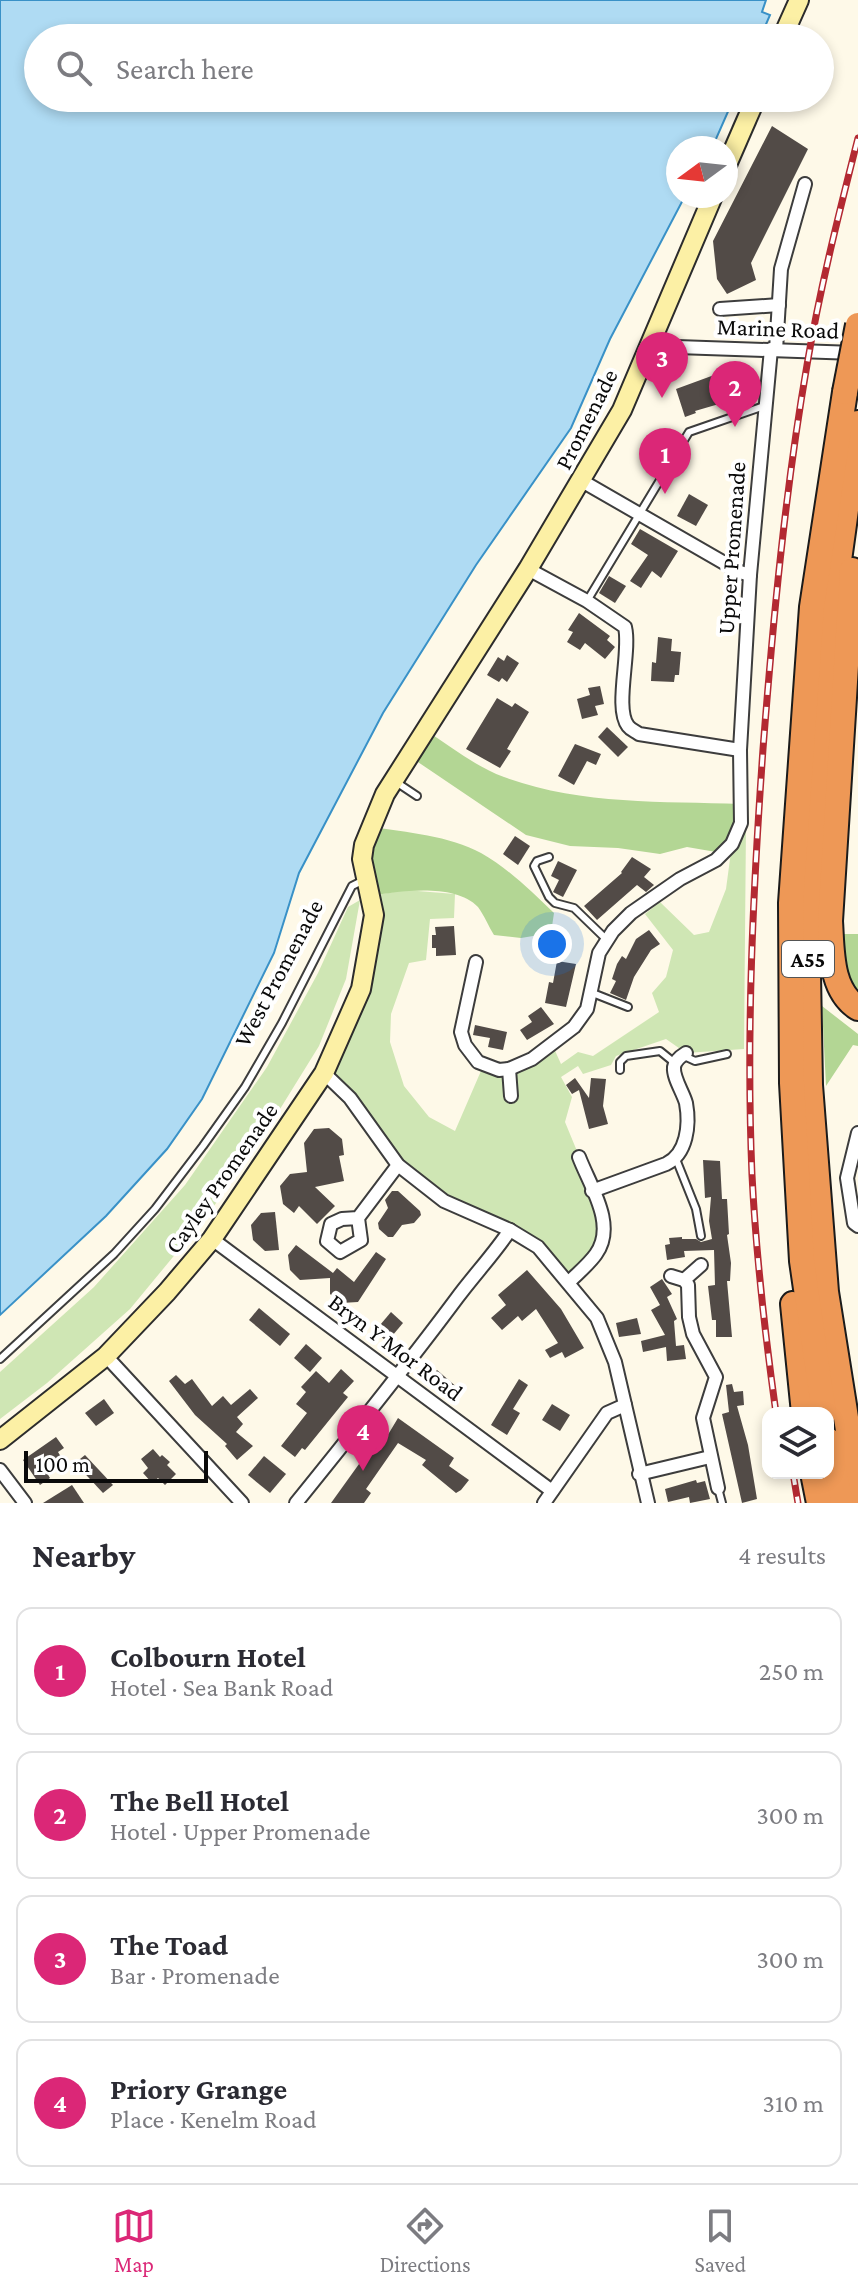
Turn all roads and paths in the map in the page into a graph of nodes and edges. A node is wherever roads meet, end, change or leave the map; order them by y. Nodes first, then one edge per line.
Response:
1 (799, 0) edge
2 (788, 24) edge
3 (750, 112) edge
4 (738, 139) edge
5 (805, 184) dead end
6 (708, 208) edge
7 (779, 305) junction
8 (720, 309) dead end
9 (858, 325) edge
10 (648, 346) junction
11 (773, 349) junction
12 (858, 353) edge
13 (764, 406) junction
14 (856, 431) edge
15 (582, 481) junction
16 (641, 515) junction
17 (528, 569) junction
18 (750, 575) junction
19 (587, 601) junction
20 (740, 750) junction
21 (393, 780) junction
22 (417, 796) dead end
23 (549, 857) dead end
24 (365, 880) junction
25 (791, 903) junction
26 (607, 940) junction
27 (476, 962) dead end
28 (458, 972) dead end
29 (472, 976) junction
30 (590, 992) junction
31 (628, 1007) dead end
32 (858, 1008) edge
33 (727, 1054) dead end
34 (681, 1057) junction
35 (509, 1069) junction
36 (620, 1070) dead end
37 (324, 1073) junction
38 (511, 1096) dead end
39 (858, 1133) edge
40 (579, 1157) dead end
41 (676, 1159) junction
42 (398, 1165) junction
43 (592, 1191) junction
44 (358, 1218) dead end
45 (858, 1226) edge
46 (510, 1230) junction
47 (701, 1236) dead end
48 (212, 1239) junction
49 (701, 1265) dead end
50 (569, 1282) junction
51 (106, 1356) junction
52 (0, 1359) edge
53 (399, 1376) junction
54 (625, 1405) junction
55 (803, 1407) edge
56 (823, 1407) edge
57 (0, 1440) edge
58 (710, 1457) junction
59 (834, 1469) edge
60 (0, 1470) edge
61 (639, 1474) junction
62 (814, 1479) edge
63 (718, 1488) joint
64 (552, 1491) junction
65 (858, 1493) edge
66 (25, 1503) edge
67 (242, 1503) edge
68 (296, 1503) edge
69 (544, 1503) edge
70 (648, 1503) edge
71 (722, 1503) edge
72 (819, 1503) edge
73 (841, 1503) edge

1 - 2 street
3 - 4 street
5 - 7 street, Upper Promenade
6 - 10 street, Promenade
7 - 8 street
7 - 11 street, Upper Promenade
9 - 25 highway, A55, bridge
10 - 11 street, Marine Road
10 - 15 street, Promenade
11 - 12 street, Marine Road
11 - 13 street, Upper Promenade
13 - 16 lane
13 - 18 street, Upper Promenade
14 - 32 highway
14 - 65 highway, A55
15 - 16 street
15 - 17 street, Promenade
16 - 18 street
16 - 19 lane
17 - 19 street
17 - 21 street
18 - 20 street, Upper Promenade
19 - 20 street
20 - 26 street, Upper Promenade
21 - 22 lane
21 - 24 street
23 - 26 lane
24 - 37 street, Cayley Promenade
24 - 52 lane, West Promenade
25 - 55 highway
25 - 56 highway, A55
26 - 30 street
27 - 29 street
28 - 29 street
29 - 35 street
30 - 31 lane
30 - 35 street
33 - 34 lane
34 - 36 lane
34 - 41 street
35 - 38 street
37 - 42 street
37 - 48 street, Cayley Promenade
39 - 45 street
40 - 43 street
41 - 43 street
41 - 47 lane
42 - 44 street
42 - 46 street
43 - 50 street
46 - 50 street
46 - 53 street
48 - 51 street, Cayley Promenade
48 - 53 street, Bryn Y Mor Road
49 - 58 street
50 - 54 street
51 - 57 street, Cayley Promenade
51 - 67 street
53 - 64 street, Bryn Y Mor Road
53 - 68 street
54 - 61 street
54 - 64 street
58 - 61 street
58 - 63 street
59 - 73 highway
60 - 66 street
61 - 70 street
62 - 72 highway
63 - 71 lane
64 - 69 street

